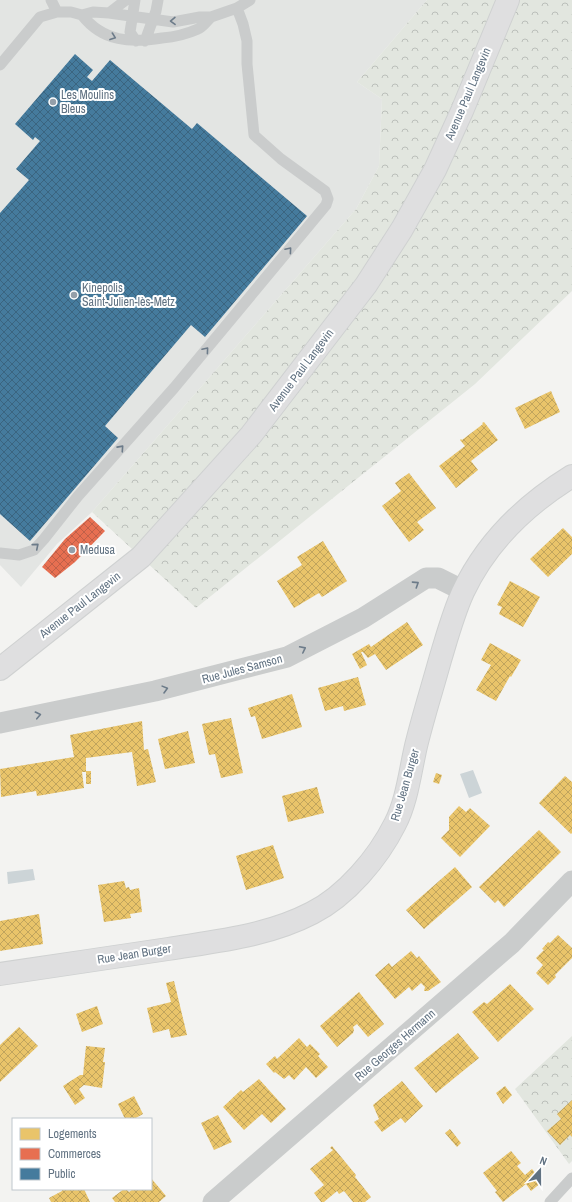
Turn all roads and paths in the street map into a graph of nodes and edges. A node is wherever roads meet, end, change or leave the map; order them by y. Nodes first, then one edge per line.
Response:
1 (52, 0) edge
2 (126, 0) edge
3 (135, 0) edge
4 (158, 0) edge
5 (250, 0) edge
6 (508, 0) edge
7 (237, 8) junction
8 (57, 12) junction
9 (109, 13) junction
10 (82, 15) junction
11 (132, 17) junction
12 (211, 17) junction
13 (153, 20) junction
14 (140, 41) junction
15 (0, 65) edge
16 (572, 476) edge
17 (0, 553) edge
18 (464, 591) junction
19 (0, 669) edge
20 (0, 723) edge
21 (572, 881) edge
22 (0, 974) edge
23 (572, 1178) edge
24 (213, 1202) edge
25 (550, 1202) edge

1 - 8 lane
2 - 9 lane
3 - 11 lane
4 - 13 lane
5 - 7 lane
6 - 19 main road, Avenue Paul Langevin
7 - 12 lane
17 -> 7 lane
8 - 10 lane
8 - 15 lane
9 - 10 lane
9 - 11 lane
10 -> 14 lane
11 - 13 lane
11 - 14 lane
12 -> 13 lane
12 - 14 lane
13 - 14 lane
16 - 18 main road, Rue Jean Burger
20 -> 18 street, Rue Jules Samson
18 - 22 main road, Rue Jean Burger
21 - 24 street, Rue Georges Hermann
23 - 25 lane

